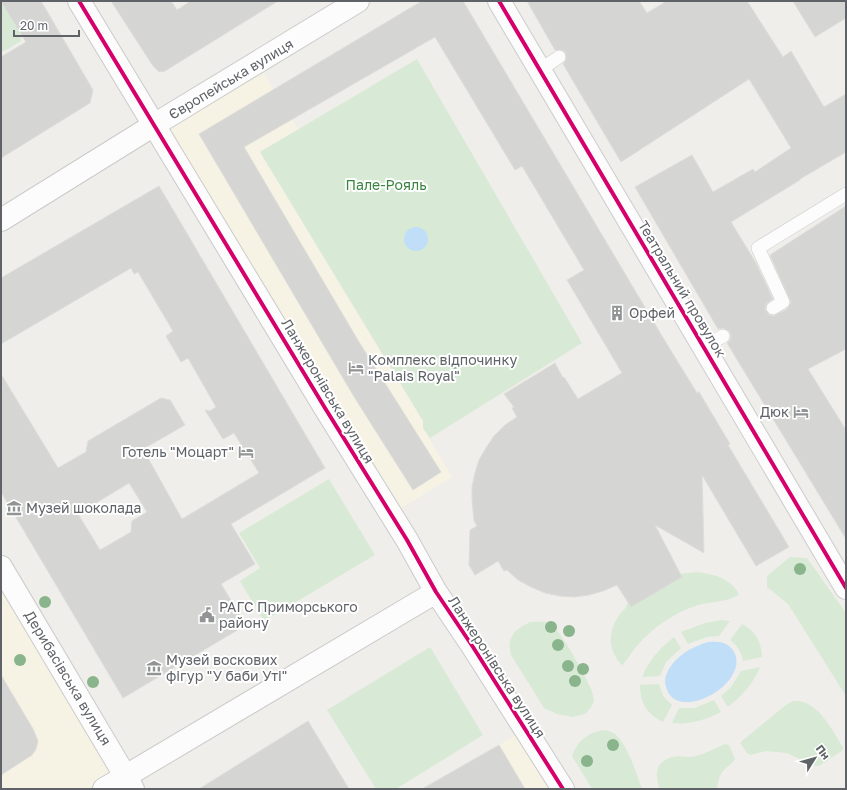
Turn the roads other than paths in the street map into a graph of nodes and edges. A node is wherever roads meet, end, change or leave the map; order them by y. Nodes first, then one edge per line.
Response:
1 (79, 1) edge
2 (358, 1) edge
3 (499, 1) edge
4 (559, 57) dead end
5 (540, 70) junction
6 (154, 125) junction
7 (846, 194) edge
8 (1, 220) edge
9 (773, 308) dead end
10 (723, 336) dead end
11 (704, 347) junction
12 (1, 567) edge
13 (846, 588) edge
14 (436, 592) junction
15 (130, 782) edge
16 (104, 789) edge
17 (563, 789) edge

1 - 6 street, Ланжеронівська вулиця
2 - 6 street, Європейська вулиця
3 - 5 street, Театральний провулок
4 - 5 lane
5 - 11 street, Театральний провулок
6 - 8 street, Європейська вулиця
6 - 14 street, Ланжеронівська вулиця
7 - 9 lane
10 - 11 lane
11 - 13 street, Театральний провулок
12 - 15 street, Дерибасівська вулиця
14 - 15 street
14 - 17 street, Ланжеронівська вулиця
15 - 16 street

